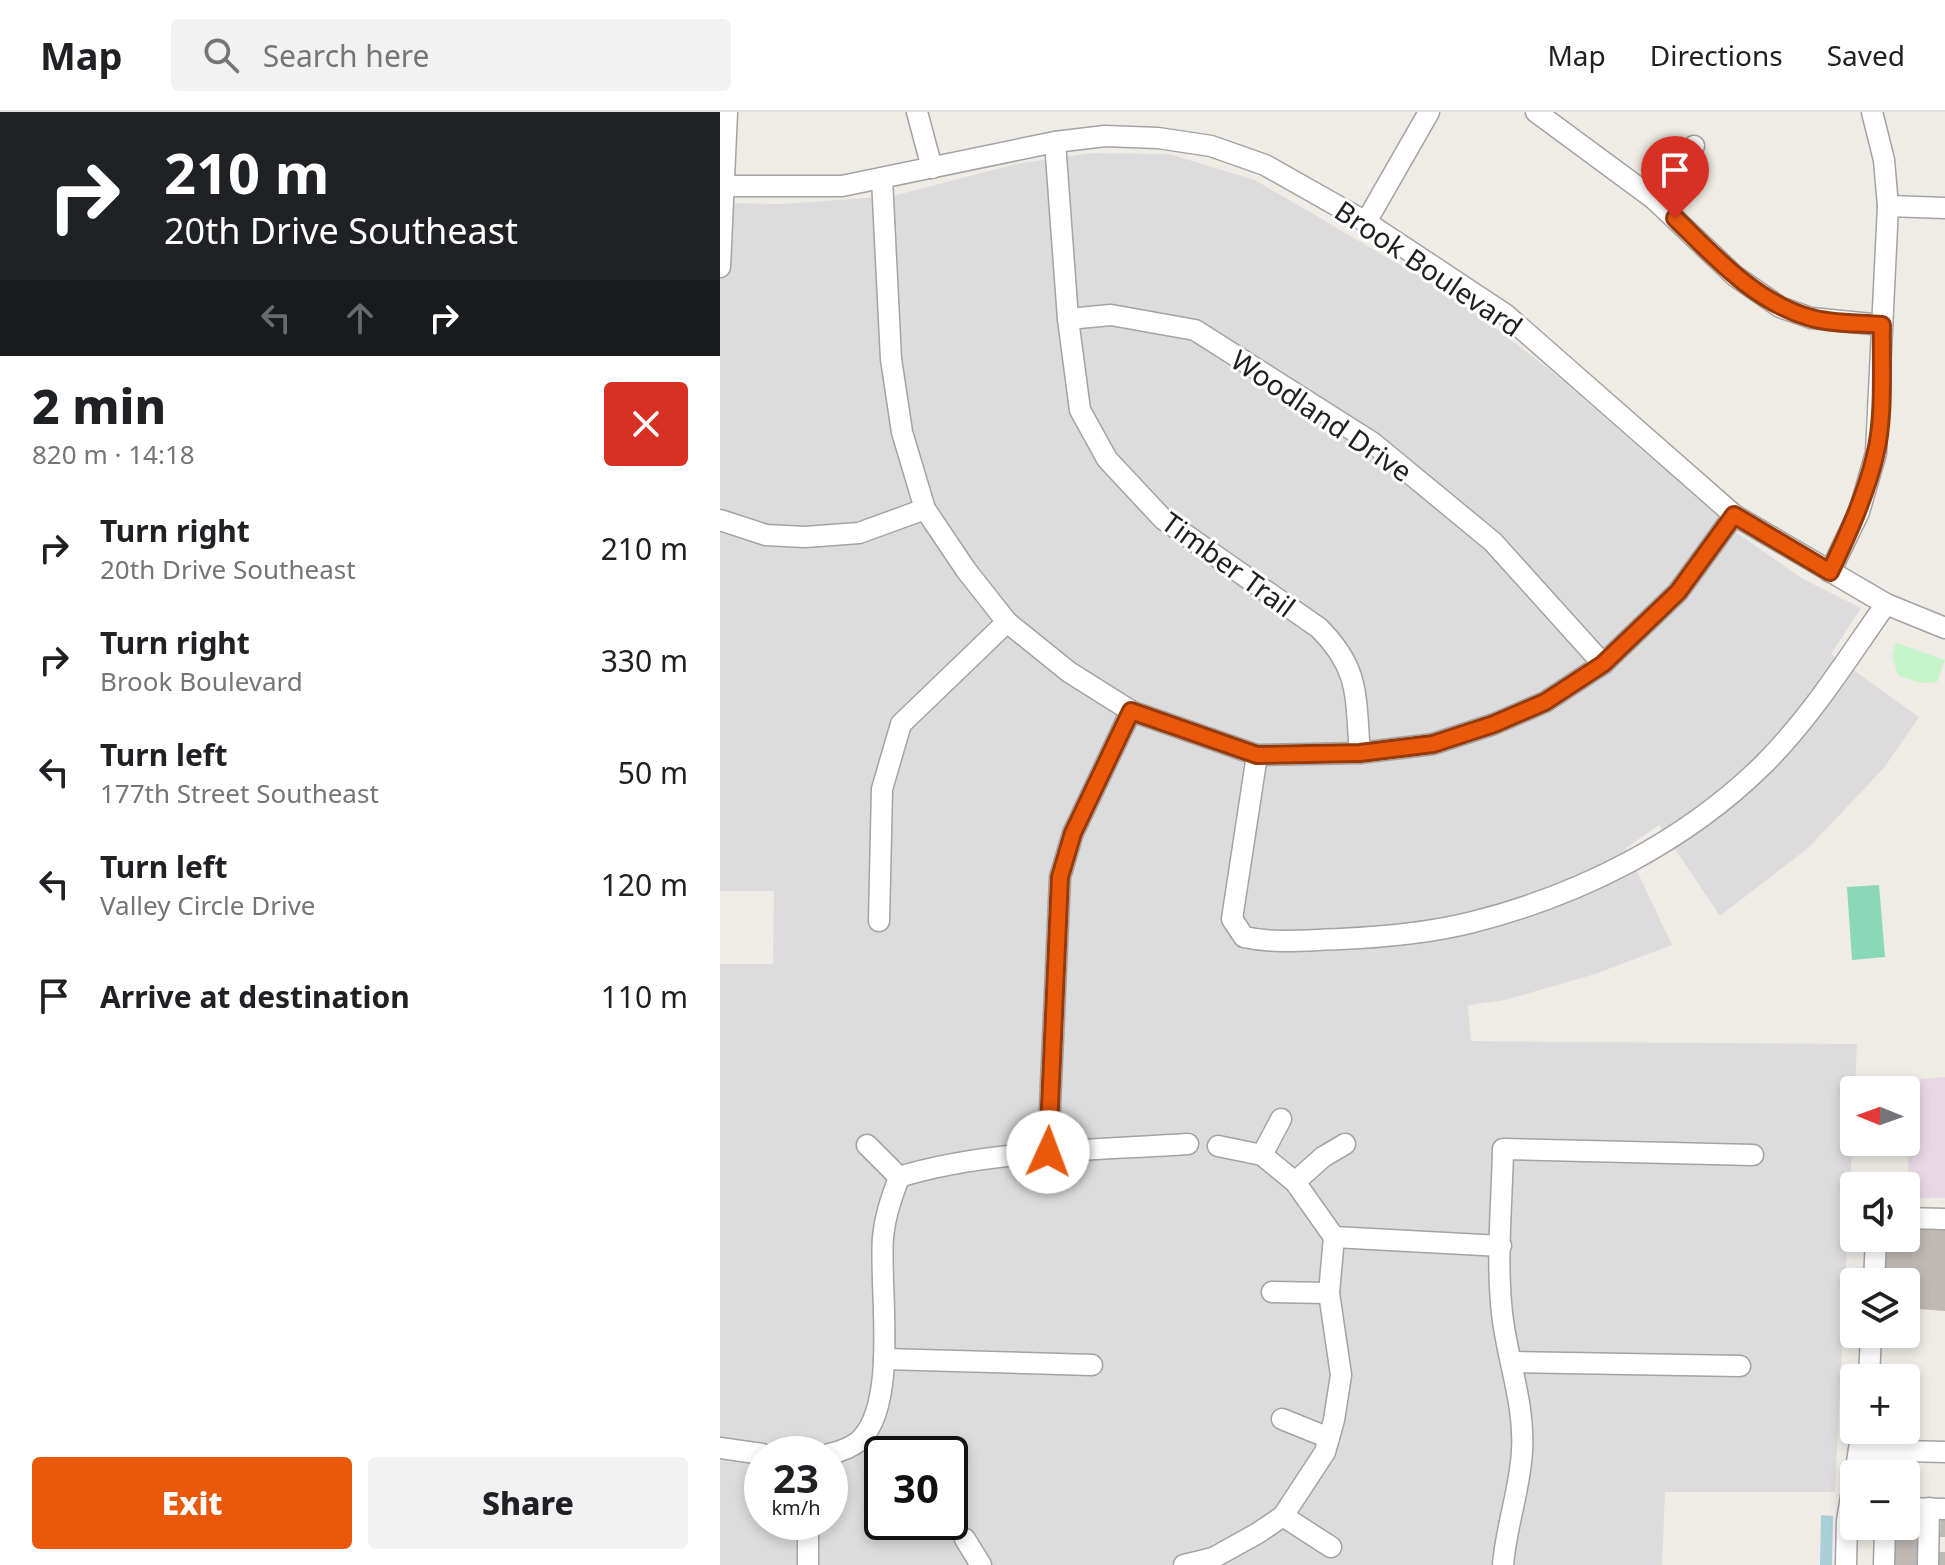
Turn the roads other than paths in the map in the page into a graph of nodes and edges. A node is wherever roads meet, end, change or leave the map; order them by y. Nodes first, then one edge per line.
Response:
1 (727, 112) edge
2 (917, 112) edge
3 (1429, 112) edge
4 (1536, 112) edge
5 (1872, 112) edge
6 (1055, 142) junction
7 (1694, 146) dead end
8 (932, 168) junction
9 (882, 179) junction
10 (722, 186) edge
11 (1654, 199) junction
12 (1888, 206) junction
13 (1945, 208) edge
14 (1366, 222) junction
15 (720, 267) edge
16 (1068, 319) junction
17 (1882, 325) junction
18 (925, 509) junction
19 (1734, 515) junction
20 (720, 520) edge
21 (1830, 572) junction
22 (1886, 604) junction
23 (1007, 622) junction
24 (1945, 628) edge
25 (1603, 664) junction
26 (1131, 711) junction
27 (1360, 753) junction
28 (1257, 755) junction
29 (879, 921) dead end
30 (1281, 1119) dead end
31 (1188, 1144) dead end
32 (1345, 1144) dead end
33 (867, 1145) dead end
34 (1218, 1146) dead end
35 (1048, 1152) junction
36 (1262, 1155) junction
37 (1753, 1155) dead end
38 (899, 1177) junction
39 (1295, 1182) junction
40 (1920, 1218) edge
41 (1945, 1219) edge
42 (1334, 1237) junction
43 (1501, 1246) junction
44 (1272, 1292) dead end
45 (1329, 1293) junction
46 (884, 1359) junction
47 (1513, 1362) junction
48 (1092, 1365) dead end
49 (1740, 1366) dead end
50 (1282, 1419) dead end
51 (1329, 1438) junction
52 (1888, 1444) edge
53 (848, 1445) edge
54 (720, 1448) edge
55 (744, 1451) edge
56 (1945, 1452) edge
57 (1937, 1508) edge
58 (1283, 1516) junction
59 (808, 1540) edge
60 (966, 1540) edge
61 (1847, 1540) edge
62 (1885, 1540) edge
63 (1937, 1544) edge
64 (1331, 1547) dead end
65 (808, 1565) edge
66 (981, 1565) edge
67 (1184, 1565) edge
68 (1503, 1565) edge
69 (1846, 1565) edge
70 (1884, 1565) edge
71 (1928, 1565) edge

1 - 10 street
2 - 8 street
3 - 14 street
4 - 11 street
5 - 12 street
6 - 8 street, Brook Boulevard
6 - 14 street, Brook Boulevard
6 - 16 street, Timber Trail
7 - 11 street
8 - 9 street, Brook Boulevard
9 - 10 street, Brook Boulevard
9 - 18 street
10 - 15 street
11 - 17 street
12 - 13 street
12 - 17 street
14 - 19 street, Brook Boulevard
16 - 25 street, Woodland Drive
16 - 27 street, Timber Trail
17 - 21 street
18 - 20 street
18 - 23 street
19 - 21 street, Brook Boulevard
19 - 25 street
21 - 22 street, Brook Boulevard
22 - 24 street, Brook Boulevard
22 - 28 street
23 - 26 street
23 - 29 street
25 - 27 street
26 - 28 street
26 - 35 street
27 - 28 street
30 - 36 street
31 - 35 street
32 - 39 street
33 - 38 street
34 - 36 street
35 - 38 street
36 - 39 street
37 - 43 street
38 - 46 street
39 - 42 street
40 - 41 street
42 - 43 street
42 - 45 street
43 - 47 street
44 - 45 street
45 - 51 street
46 - 48 street
46 - 53 street
47 - 49 street
47 - 68 street
50 - 51 street
51 - 58 street
52 - 56 street
54 - 55 street
57 - 63 street
58 - 64 street
58 - 67 street
59 - 65 street
60 - 66 street
61 - 69 street
62 - 70 street
63 - 71 street

